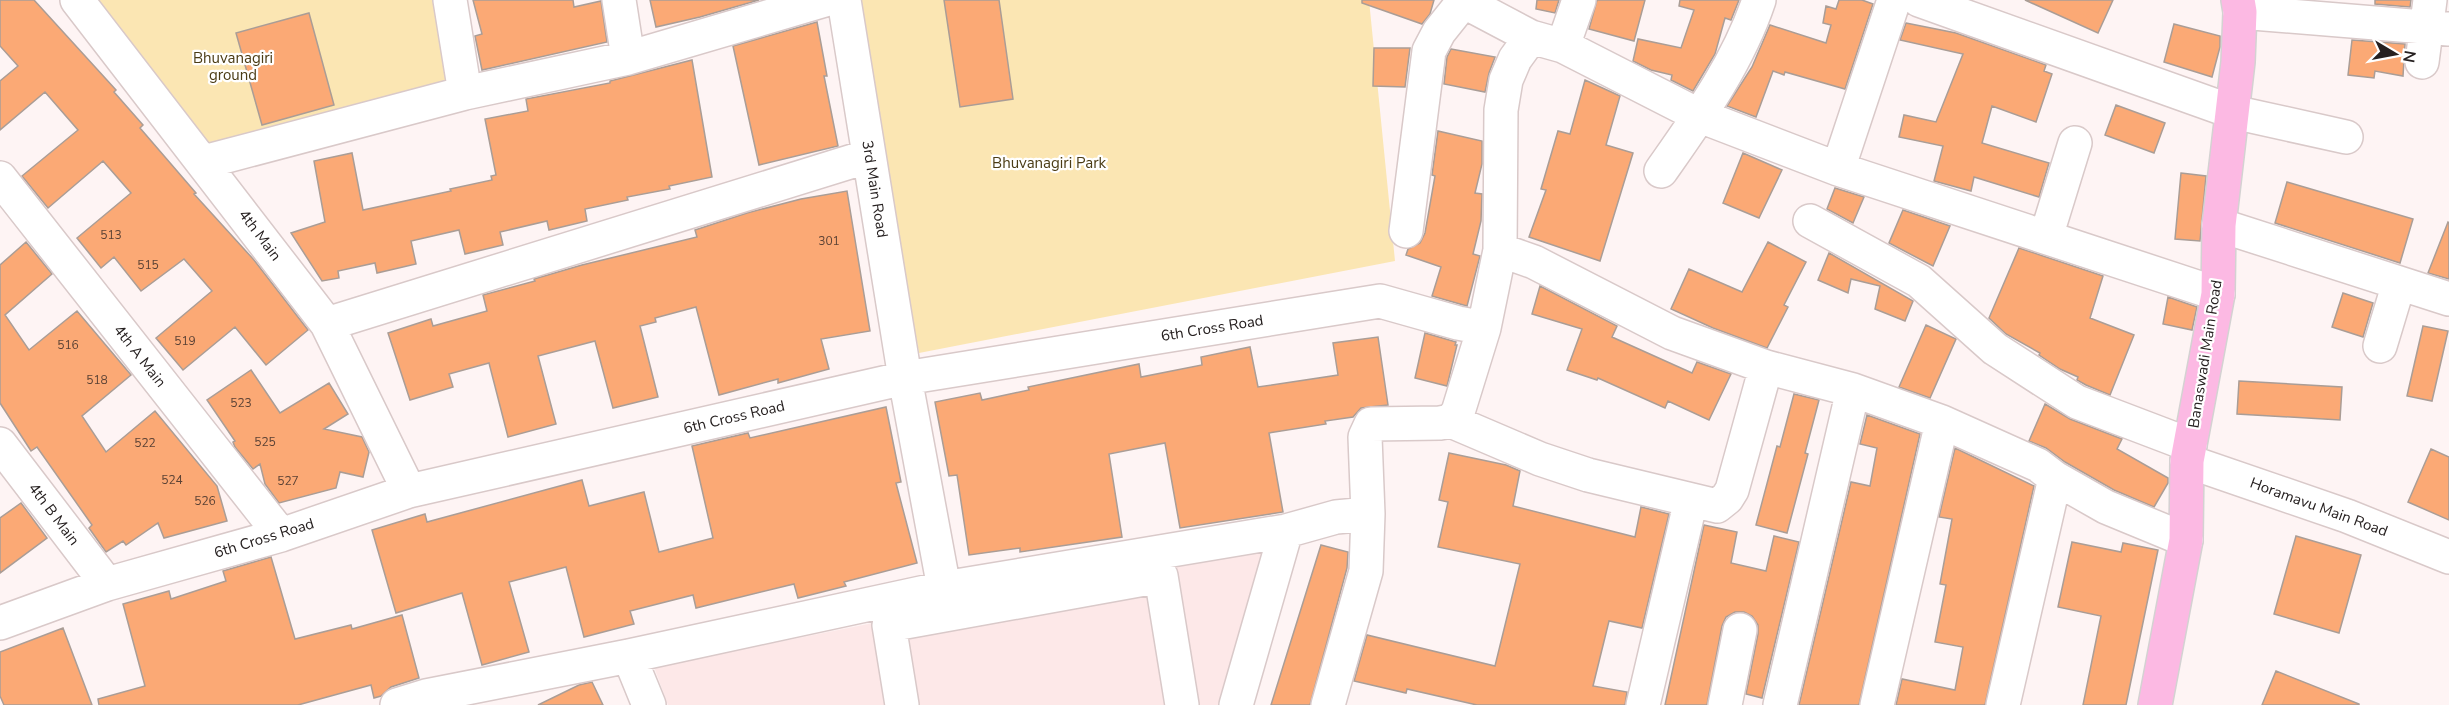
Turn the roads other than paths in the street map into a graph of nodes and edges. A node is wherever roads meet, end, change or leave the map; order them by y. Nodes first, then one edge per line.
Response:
1 (77, 0) edge
2 (450, 0) edge
3 (619, 0) edge
4 (825, 0) edge
5 (844, 0) edge
6 (1580, 0) edge
7 (1759, 0) edge
8 (1894, 0) edge
9 (1919, 0) edge
10 (1462, 1) edge
11 (2237, 4) edge
12 (2436, 18) edge
13 (1532, 37) junction
14 (1563, 46) junction
15 (628, 58) junction
16 (2422, 62) dead end
17 (465, 93) junction
18 (2233, 112) junction
19 (1700, 116) junction
20 (2346, 137) dead end
21 (2075, 143) dead end
22 (869, 156) junction
23 (204, 162) junction
24 (1838, 169) junction
25 (1661, 171) dead end
26 (0, 178) edge
27 (1810, 221) dead end
28 (2219, 225) junction
29 (1406, 231) dead end
30 (2046, 237) junction
31 (1500, 250) junction
32 (2399, 283) junction
33 (2218, 294) junction
34 (2449, 299) edge
35 (327, 324) junction
36 (1484, 328) junction
37 (2380, 346) dead end
38 (1766, 367) junction
39 (905, 378) junction
40 (1853, 390) junction
41 (1451, 421) junction
42 (1942, 422) junction
43 (0, 444) edge
44 (2189, 453) junction
45 (2055, 478) junction
46 (409, 491) junction
47 (1691, 500) junction
48 (1368, 514) junction
49 (1286, 531) junction
50 (281, 535) junction
51 (2186, 540) junction
52 (2449, 557) edge
53 (107, 584) junction
54 (944, 588) junction
55 (989, 593) junction
56 (0, 623) edge
57 (1740, 630) dead end
58 (629, 656) junction
59 (418, 702) edge
60 (649, 705) edge
61 (902, 705) edge
62 (1182, 705) edge
63 (1236, 705) edge
64 (1328, 705) edge
65 (1643, 705) edge
66 (1725, 705) edge
67 (1780, 705) edge
68 (1877, 705) edge
69 (2003, 705) edge
70 (2155, 705) edge

1 - 23 street, 4th Main
2 - 17 street
3 - 15 street
4 - 15 street
5 - 22 street, 3rd Main Road
6 - 14 street
7 - 19 street
8 - 24 street
9 - 18 street
10 - 13 street
10 - 29 street
11 - 12 street
11 - 18 main road, Banaswadi Main Road
12 - 16 street
13 - 14 street
13 - 31 street
14 - 19 street
15 - 17 street
17 - 23 street
18 - 20 street
18 - 28 main road, Banaswadi Main Road
19 - 24 street
19 - 25 street
21 - 30 street
22 - 35 street
22 - 39 street, 3rd Main Road
23 - 35 street, 4th Main
24 - 30 street
26 - 50 street, 4th A Main
27 - 44 street, Horamavu Main Road
28 - 32 street
28 - 33 main road, Banaswadi Main Road
30 - 33 street
31 - 36 street
31 - 38 street
32 - 34 street
32 - 37 street
33 - 44 main road, Banaswadi Main Road
35 - 46 street, 4th Main
36 - 39 street, 6th Cross Road
36 - 41 street
38 - 40 street
38 - 47 street
39 - 46 street, 6th Cross Road
39 - 54 street, 3rd Main Road
40 - 42 street
40 - 67 street
41 - 47 street
41 - 48 street
42 - 45 street
42 - 68 street
43 - 53 street, 4th B Main
44 - 51 main road, Banaswadi Main Road
44 - 52 street, Horamavu Main Road
45 - 51 street
45 - 69 street
46 - 50 street, 6th Cross Road
47 - 65 street
48 - 49 street
48 - 64 street
49 - 55 street
49 - 63 street
50 - 53 street, 6th Cross Road
51 - 70 main road, Banaswadi Main Road
53 - 56 street, 6th Cross Road
54 - 55 street
54 - 58 street
55 - 61 street
55 - 62 street
57 - 66 street
58 - 59 street
58 - 60 street

